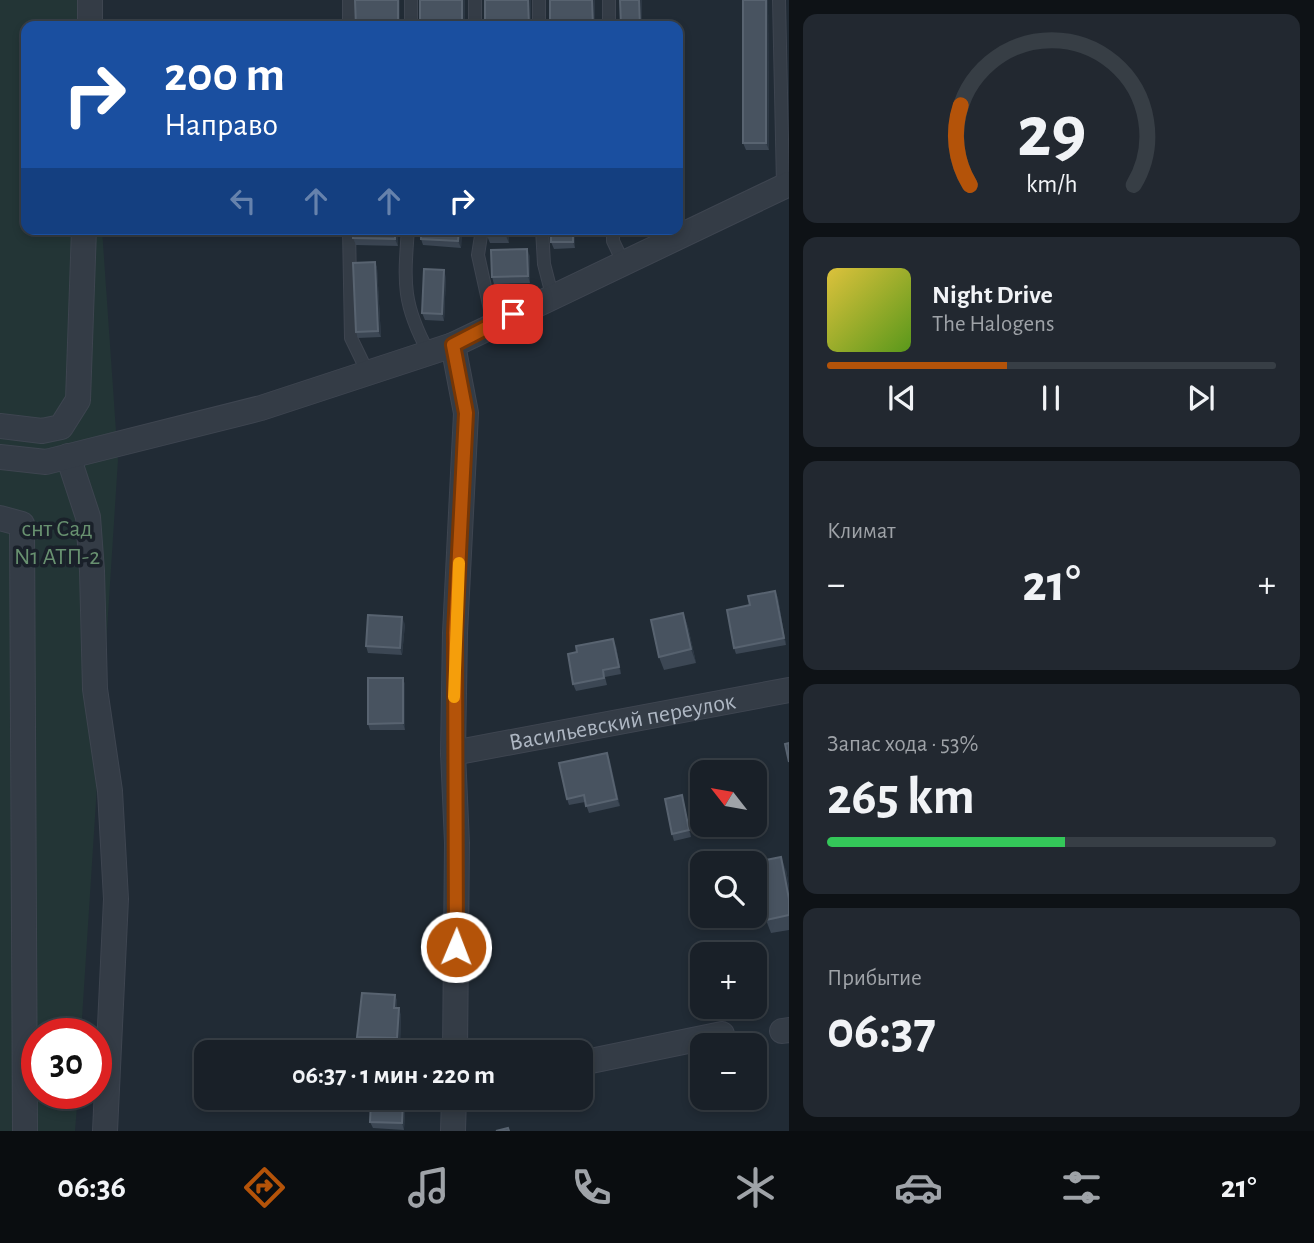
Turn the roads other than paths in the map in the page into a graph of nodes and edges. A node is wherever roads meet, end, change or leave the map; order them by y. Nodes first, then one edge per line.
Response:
1 (90, 0) edge
2 (349, 0) edge
3 (411, 0) edge
4 (475, 0) edge
5 (539, 0) edge
6 (609, 0) edge
7 (779, 0) edge
8 (90, 21) edge
9 (349, 21) edge
10 (411, 21) edge
11 (475, 21) edge
12 (539, 21) edge
13 (609, 21) edge
14 (786, 185) edge
15 (683, 234) edge
16 (85, 235) edge
17 (349, 235) edge
18 (408, 235) edge
19 (481, 235) edge
20 (542, 235) edge
21 (613, 235) edge
22 (680, 235) edge
23 (623, 262) junction
24 (552, 295) junction
25 (493, 323) junction
26 (453, 345) junction
27 (429, 353) junction
28 (369, 373) junction
29 (0, 426) edge
30 (68, 456) junction
31 (0, 457) edge
32 (0, 518) edge
33 (789, 690) edge
34 (453, 753) junction
35 (455, 1040) edge
36 (690, 1041) edge
37 (593, 1061) edge
38 (454, 1110) edge
39 (25, 1131) edge
40 (105, 1131) edge
41 (453, 1131) edge

1 - 8 street
2 - 9 lane
3 - 10 lane
4 - 11 lane
5 - 12 lane
6 - 13 lane
7 - 14 lane
14 - 15 street
16 - 29 street
17 - 28 lane
18 - 27 lane
19 - 25 lane
20 - 24 lane
21 - 23 lane
22 - 23 street
23 - 24 street
24 - 25 street
25 - 26 street
26 - 27 street
26 - 34 street
27 - 28 street
28 - 30 street
30 - 31 street
30 - 40 street
32 - 39 street
33 - 34 street, Васильевский переулок
34 - 35 street
36 - 37 street
38 - 41 street

